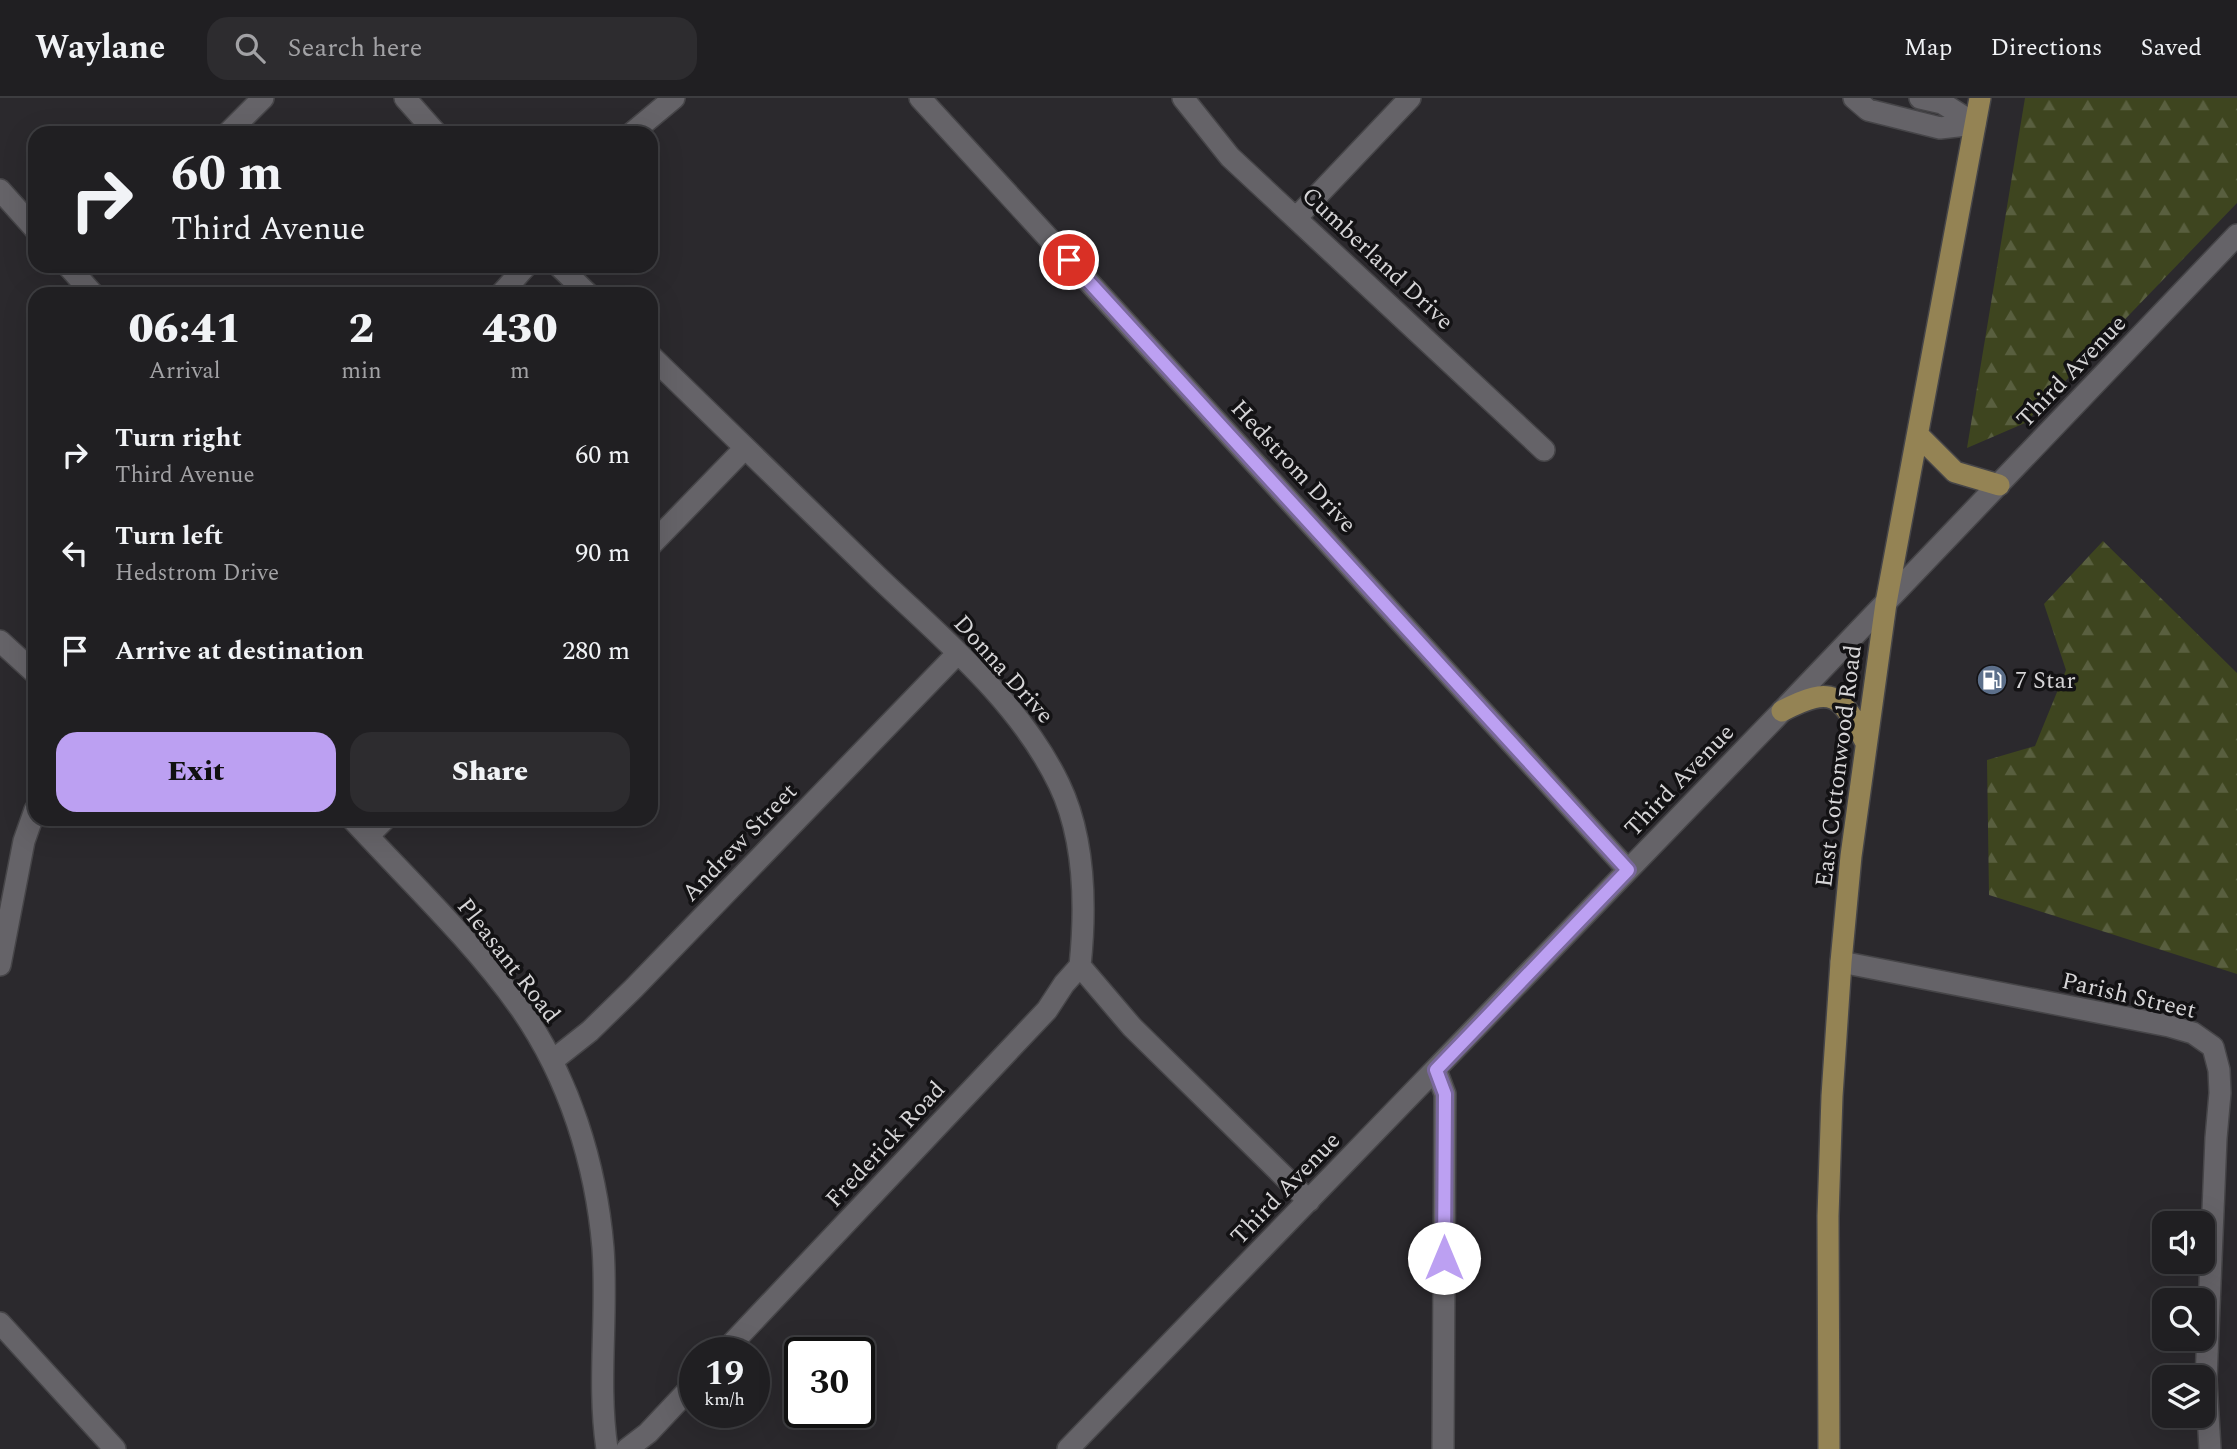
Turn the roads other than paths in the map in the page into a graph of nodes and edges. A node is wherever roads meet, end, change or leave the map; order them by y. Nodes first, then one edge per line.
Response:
1 (263, 98) edge
2 (404, 98) edge
3 (674, 98) edge
4 (920, 98) edge
5 (1184, 98) edge
6 (1410, 98) edge
7 (1854, 98) edge
8 (1920, 98) edge
9 (1980, 98) edge
10 (1975, 124) junction
11 (235, 126) edge
12 (430, 126) edge
13 (640, 126) edge
14 (0, 190) edge
15 (1297, 217) junction
16 (28, 221) edge
17 (2237, 235) edge
18 (520, 273) edge
19 (566, 273) edge
20 (507, 287) edge
21 (581, 287) edge
22 (658, 363) edge
23 (1919, 436) junction
24 (745, 448) junction
25 (1544, 450) dead end
26 (1999, 485) junction
27 (658, 538) edge
28 (1886, 603) junction
29 (0, 641) edge
30 (958, 653) junction
31 (28, 667) edge
32 (1782, 711) junction
33 (1866, 743) junction
34 (29, 826) edge
35 (359, 826) edge
36 (377, 826) edge
37 (368, 836) junction
38 (1628, 870) junction
39 (1840, 962) junction
40 (0, 965) edge
41 (1080, 966) junction
42 (552, 1061) junction
43 (1436, 1070) junction
44 (1308, 1201) junction
45 (0, 1324) edge
46 (738, 1337) edge
47 (679, 1400) edge
48 (115, 1449) edge
49 (607, 1449) edge
50 (627, 1449) edge
51 (1069, 1449) edge
52 (1443, 1449) edge
53 (1829, 1449) edge
54 (2210, 1449) edge

1 - 11 street
2 - 12 street
3 - 13 street
4 - 38 street, Hedstrom Drive
5 - 15 street, Cumberland Drive
6 - 15 street
7 - 10 street
8 - 10 street
9 - 10 main road, East Cottonwood Road
10 - 23 main road, East Cottonwood Road
14 - 16 street
15 - 25 street, Cumberland Drive
17 - 26 street, Third Avenue
18 - 20 street
19 - 21 street
22 - 24 street, Donna Drive
23 - 26 main road
23 - 28 main road, East Cottonwood Road
24 - 27 street
24 - 30 street, Donna Drive
26 - 28 street, Third Avenue
28 - 32 street, Third Avenue
28 - 33 main road, East Cottonwood Road
29 - 31 street
30 - 41 street, Donna Drive
30 - 42 street, Andrew Street
32 - 33 main road
32 - 38 street, Third Avenue
33 - 39 main road, East Cottonwood Road
34 - 40 street
35 - 37 street, Pleasant Road
36 - 37 street
37 - 42 street, Pleasant Road
38 - 43 street, Third Avenue
39 - 53 main road, East Cottonwood Road
39 - 54 street, Parish Street
41 - 44 street
41 - 46 street, Frederick Road
42 - 49 street, Pleasant Road
43 - 44 street, Third Avenue
43 - 52 street
44 - 51 street, Third Avenue
45 - 48 street
47 - 50 street

